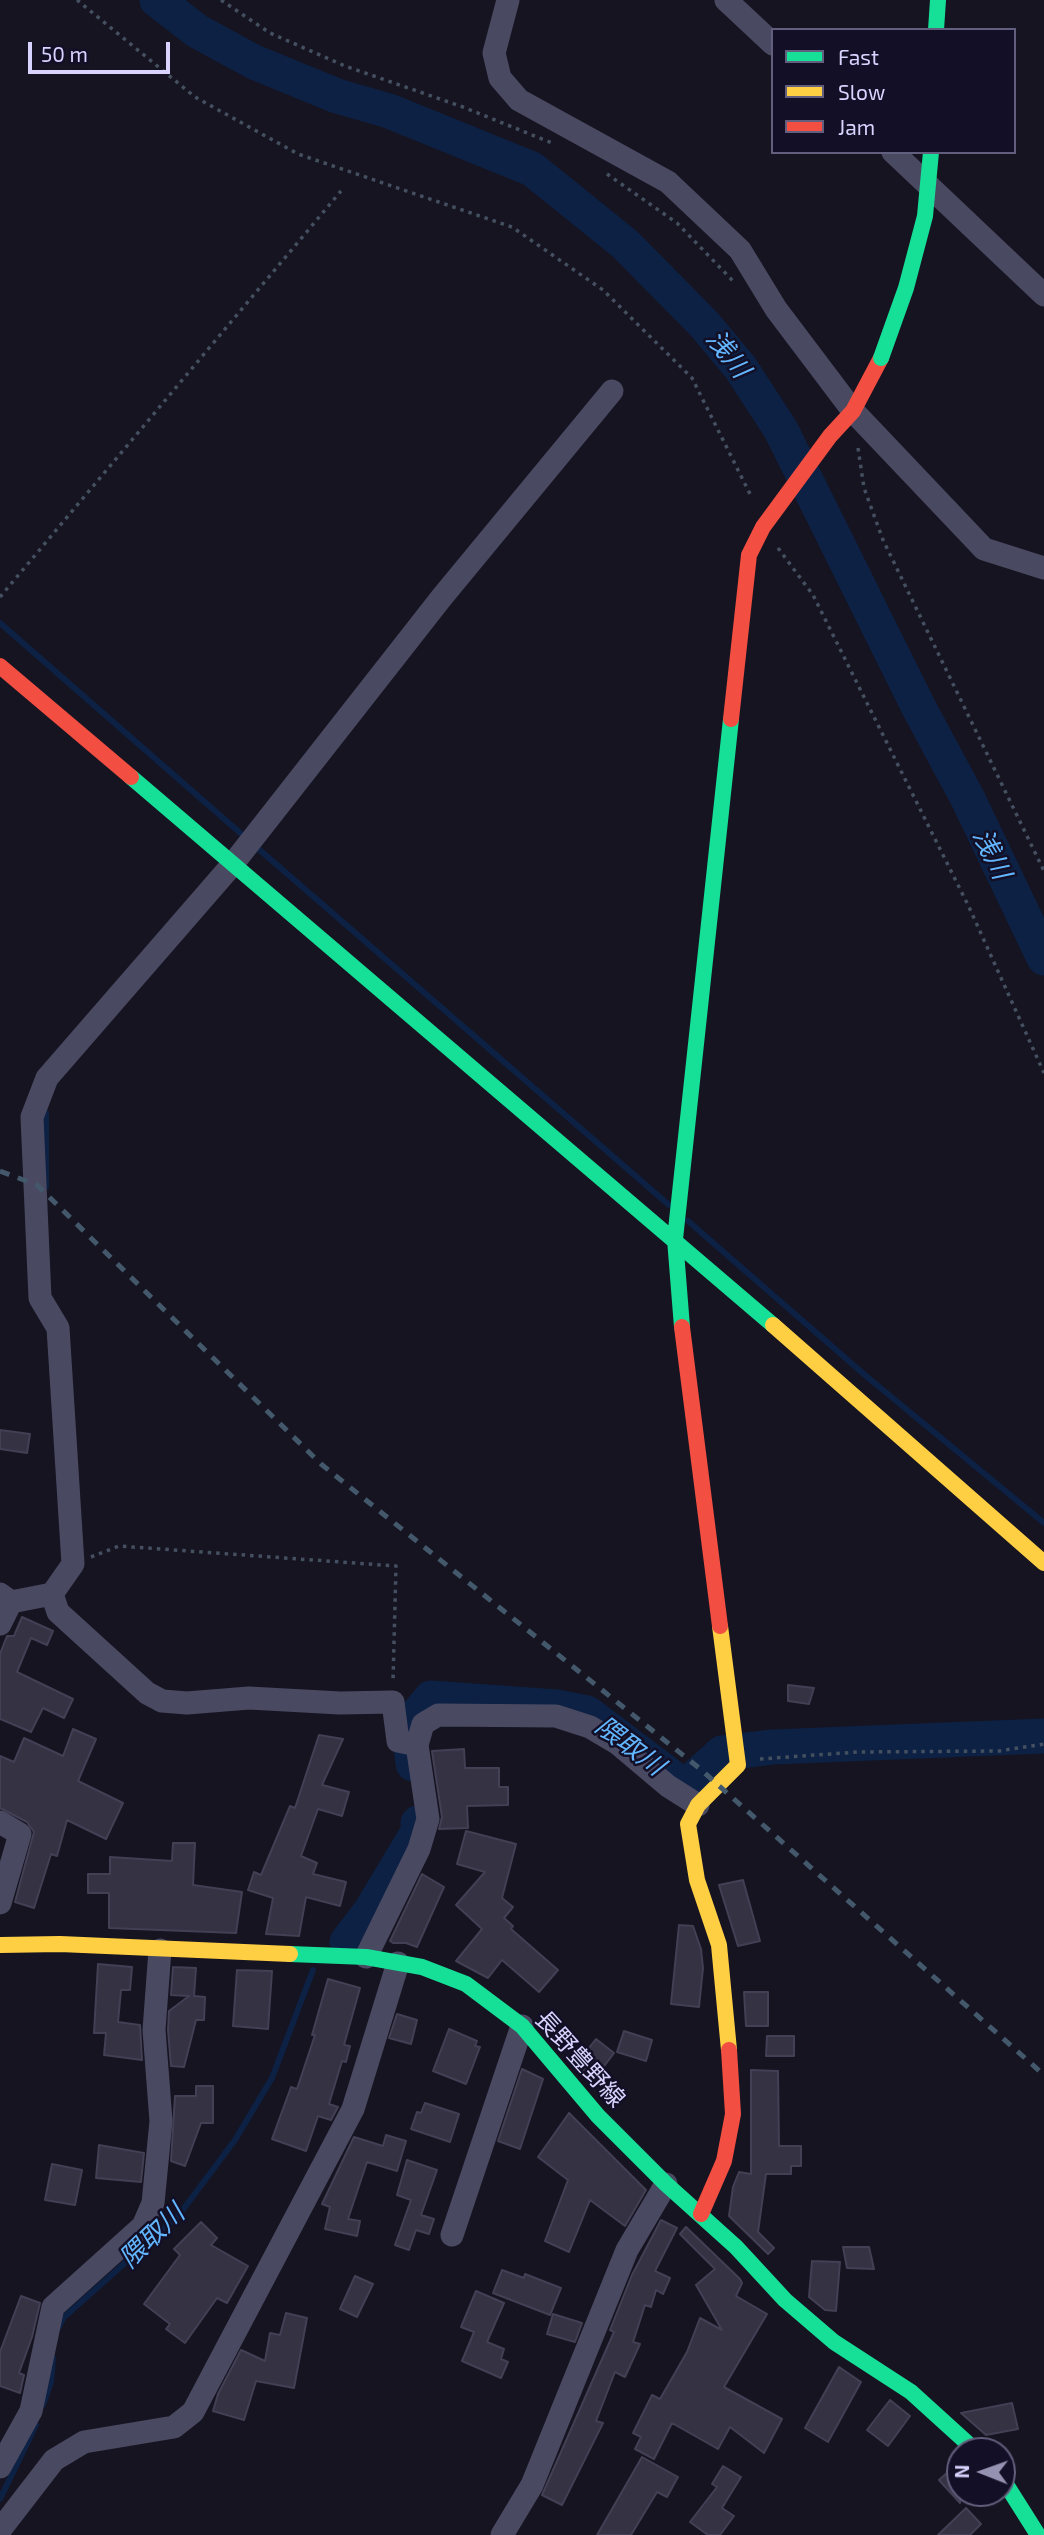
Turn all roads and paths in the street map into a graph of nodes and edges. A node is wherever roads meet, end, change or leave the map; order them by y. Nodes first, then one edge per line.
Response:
1 (77, 0) edge
2 (221, 0) edge
3 (508, 0) edge
4 (726, 0) edge
5 (938, 0) edge
6 (936, 28) edge
7 (771, 42) edge
8 (559, 146) dead end
9 (895, 154) edge
10 (931, 154) edge
11 (602, 171) dead end
12 (341, 191) dead end
13 (739, 289) dead end
14 (1044, 295) edge
15 (612, 391) dead end
16 (853, 411) junction
17 (766, 523) junction
18 (1044, 568) edge
19 (0, 597) edge
20 (0, 666) edge
21 (232, 865) junction
22 (1044, 871) edge
23 (1044, 1073) edge
24 (675, 1239) junction
25 (1044, 1563) edge
26 (73, 1564) junction
27 (52, 1594) junction
28 (5, 1598) edge
29 (0, 1624) edge
30 (393, 1702) junction
31 (412, 1744) junction
32 (1044, 1745) edge
33 (736, 1756) junction
34 (698, 1805) junction
35 (0, 1822) edge
36 (0, 1903) edge
37 (0, 1945) edge
38 (160, 1950) junction
39 (366, 1957) junction
40 (398, 1963) junction
41 (522, 2026) junction
42 (666, 2184) junction
43 (701, 2214) junction
44 (452, 2235) dead end
45 (961, 2437) edge
46 (0, 2467) edge
47 (1016, 2500) edge
48 (1, 2532) edge
49 (502, 2535) edge
50 (1038, 2535) edge

1 - 17 path
2 - 8 path
3 - 16 street
4 - 7 street
5 - 6 street
9 - 14 street
10 - 16 street, bridge
11 - 13 path
12 - 19 path
15 - 21 street
16 - 17 street
16 - 18 street
16 - 22 path
17 - 23 path
17 - 24 street
20 - 21 street
21 - 24 street
21 - 26 street
24 - 25 street
24 - 33 street
26 - 27 street
26 - 30 path
27 - 28 street
27 - 30 street
28 - 29 street
30 - 31 street
31 - 34 street
31 - 39 street
32 - 33 path
33 - 34 street
34 - 43 street
35 - 36 street
37 - 38 street, 長野豊野線
38 - 39 street, 長野豊野線
38 - 46 street
39 - 40 street, 長野豊野線
40 - 41 street, 長野豊野線
40 - 48 street
41 - 42 street, 長野豊野線
41 - 44 street
42 - 43 street, 長野豊野線
42 - 49 street
43 - 45 street, 長野豊野線
47 - 50 street

